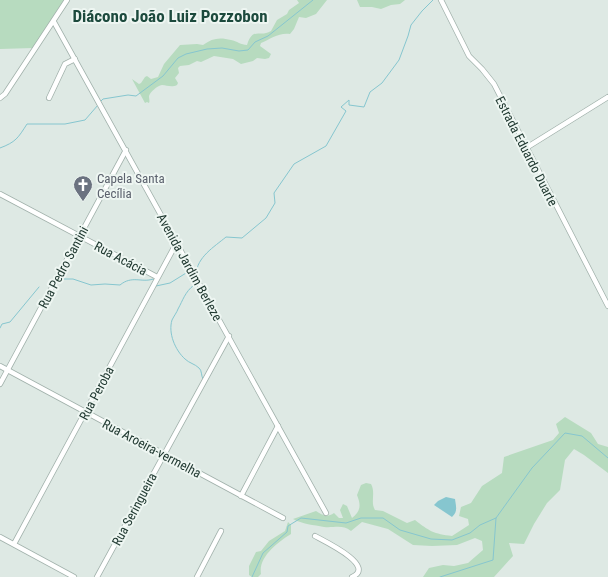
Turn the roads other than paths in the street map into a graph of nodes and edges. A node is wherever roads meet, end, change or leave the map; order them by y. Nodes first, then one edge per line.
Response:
1 (67, 0) edge
2 (441, 0) edge
3 (54, 22) junction
4 (75, 59) junction
5 (608, 97) edge
6 (0, 98) edge
7 (49, 98) dead end
8 (526, 148) junction
9 (126, 150) junction
10 (0, 195) edge
11 (79, 236) junction
12 (177, 242) junction
13 (157, 277) junction
14 (608, 306) edge
15 (229, 336) junction
16 (0, 366) edge
17 (7, 370) junction
18 (0, 384) edge
19 (86, 412) junction
20 (278, 426) junction
21 (163, 454) junction
22 (241, 496) junction
23 (326, 513) dead end
24 (283, 518) dead end
25 (221, 531) dead end
26 (315, 536) dead end
27 (0, 537) edge
28 (14, 544) junction
29 (74, 577) edge
30 (97, 577) edge
31 (197, 577) edge
32 (352, 577) edge

1 - 3 street
2 - 8 street, Estrada Eduardo Duarte
3 - 4 street, Avenida Jardim Berleze
3 - 6 street
4 - 7 street
4 - 9 street, Avenida Jardim Berleze
5 - 8 street
8 - 14 street, Estrada Eduardo Duarte
9 - 11 street, Rua Pedro Santini
9 - 12 street, Avenida Jardim Berleze
10 - 11 street, Rua Acácia
11 - 13 street, Rua Acácia
11 - 17 street, Rua Pedro Santini
12 - 13 street, Rua Peroba
12 - 15 street, Avenida Jardim Berleze
13 - 19 street, Rua Peroba
15 - 20 street, Avenida Jardim Berleze
15 - 21 street, Rua Seringueira
16 - 17 street, Rua Aroeira-vermelha
17 - 18 street, Rua Pedro Santini
17 - 19 street, Rua Aroeira-vermelha
19 - 21 street, Rua Aroeira-vermelha
19 - 28 street, Rua Peroba
20 - 22 street
20 - 23 street, Avenida Jardim Berleze
21 - 22 street, Rua Aroeira-vermelha
21 - 30 street, Rua Seringueira
22 - 24 street, Rua Aroeira-vermelha
25 - 31 street
26 - 32 street
27 - 28 street
28 - 29 street

